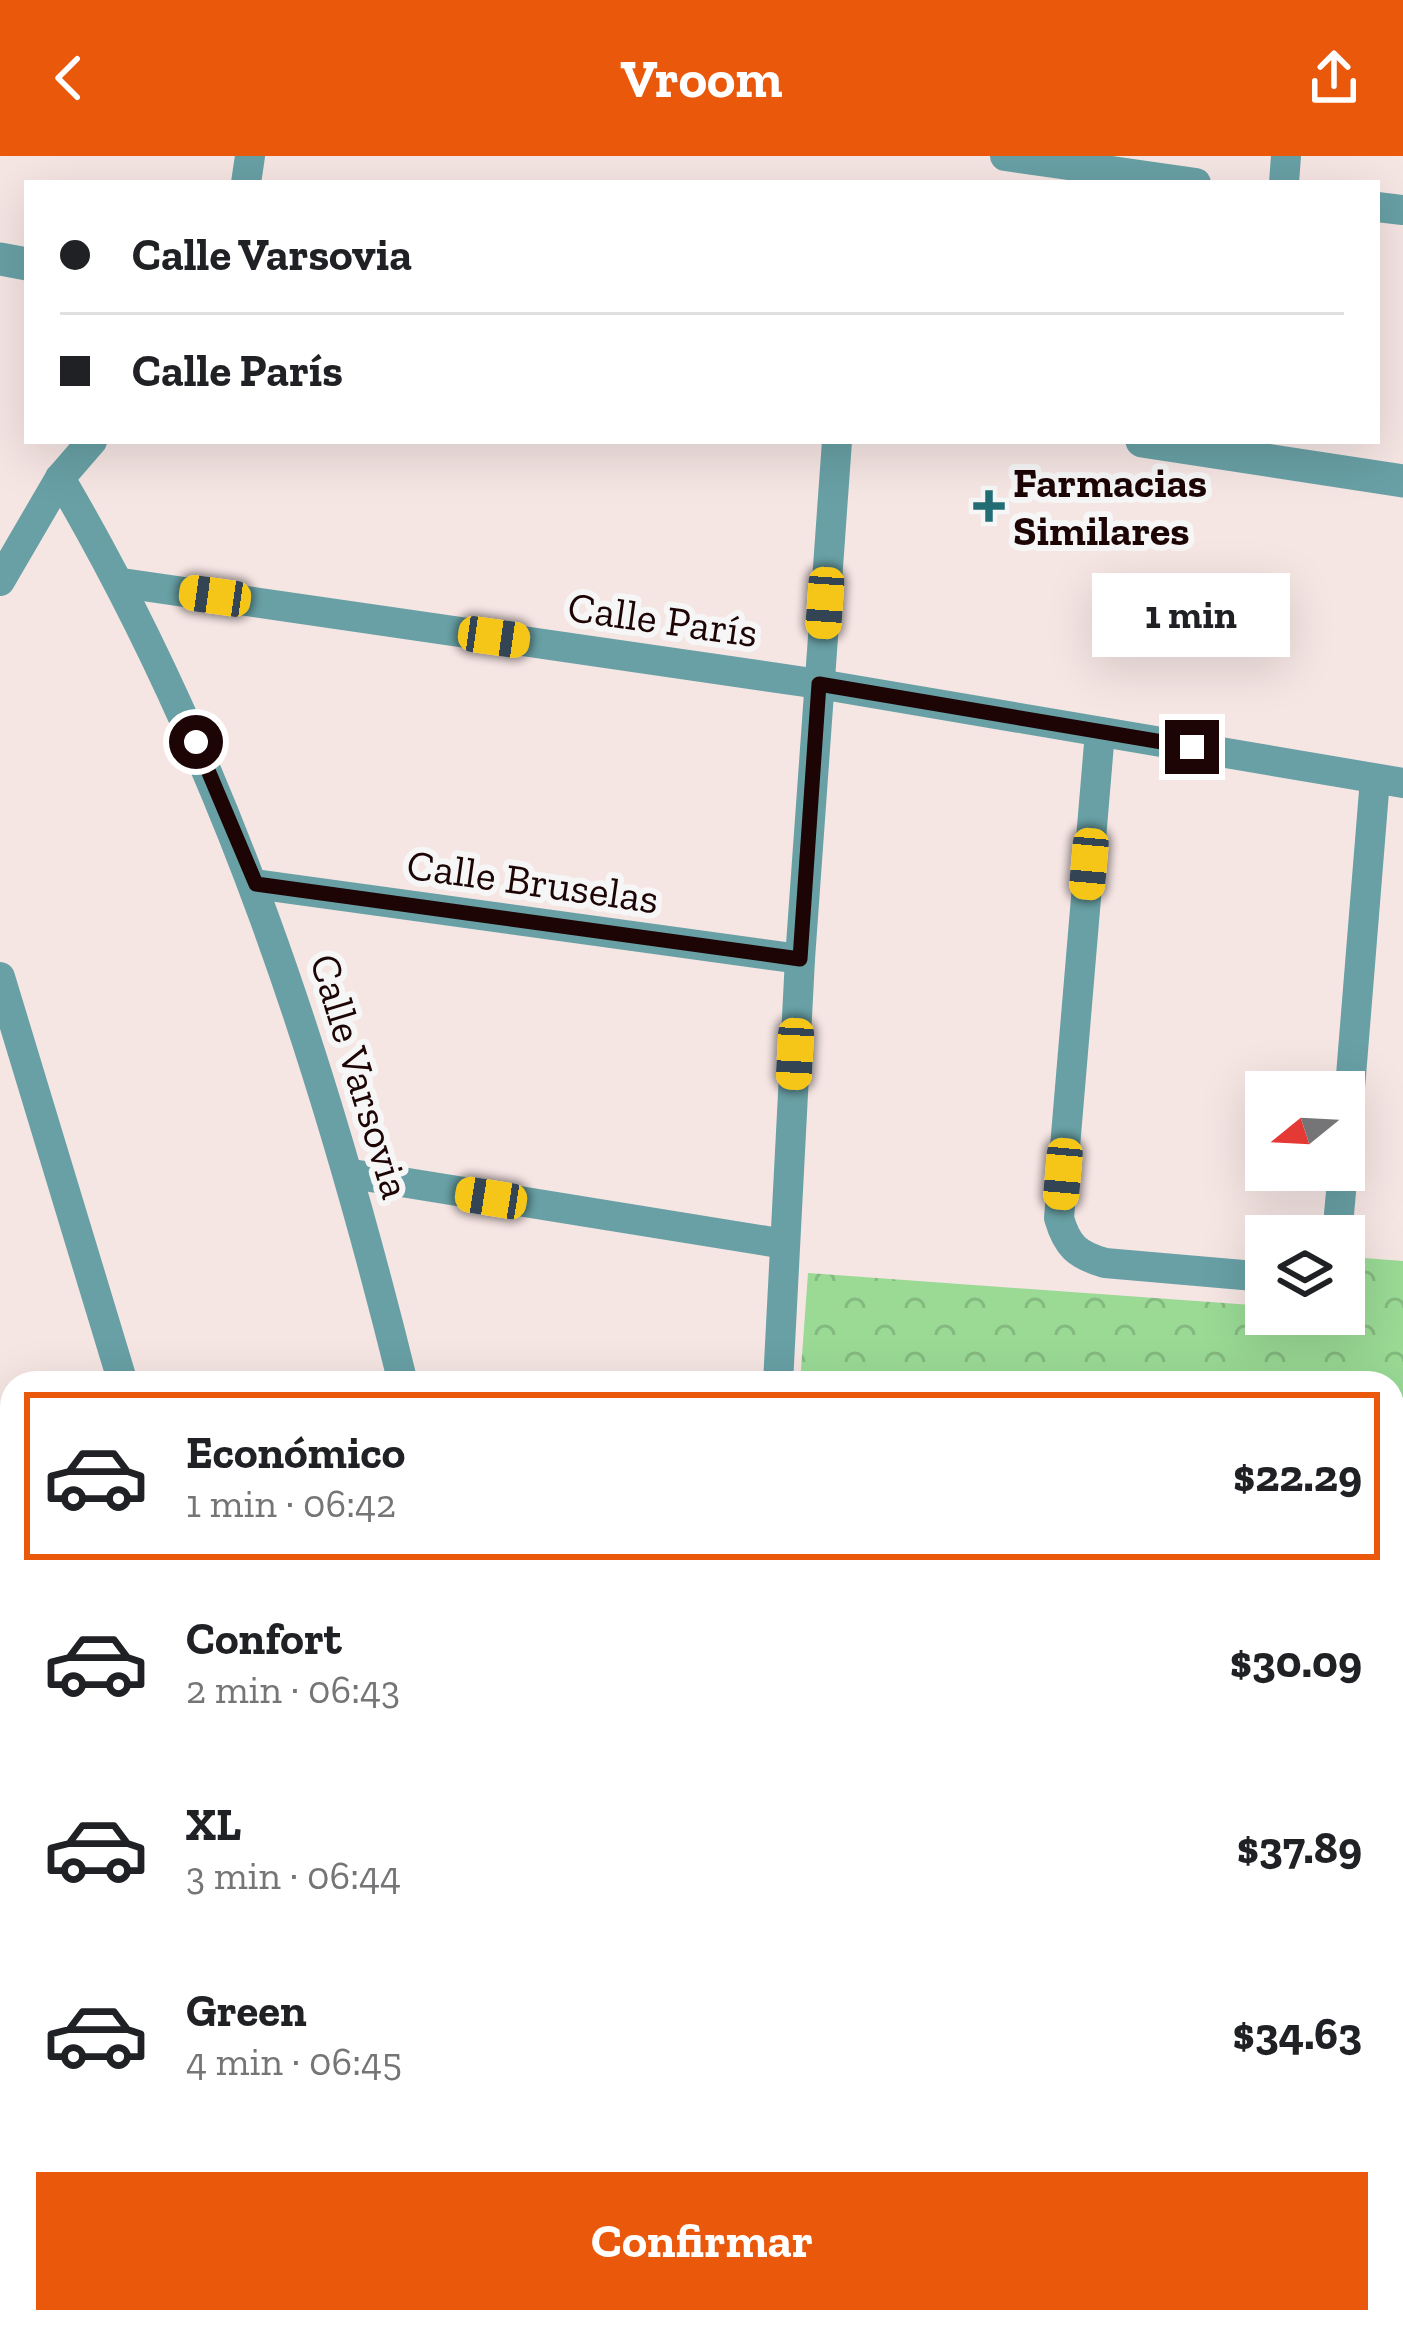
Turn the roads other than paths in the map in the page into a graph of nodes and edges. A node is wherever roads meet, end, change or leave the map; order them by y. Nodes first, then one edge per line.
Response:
1 (1005, 156) edge
2 (1048, 168) edge
3 (1166, 180) edge
4 (89, 444) edge
5 (837, 444) edge
6 (1161, 444) edge
7 (60, 478) junction
8 (1403, 482) edge
9 (0, 581) edge
10 (122, 583) junction
11 (819, 684) junction
12 (1100, 731) junction
13 (1389, 781) edge
14 (256, 884) junction
15 (800, 959) junction
16 (0, 977) edge
17 (1355, 1071) edge
18 (352, 1174) junction
19 (785, 1244) junction
20 (1245, 1275) edge
21 (119, 1371) edge
22 (400, 1371) edge
23 (779, 1371) edge

1 - 2 street
2 - 3 street
4 - 7 street
5 - 11 street
6 - 8 street
7 - 9 street
7 - 10 street, Calle Varsovia
10 - 11 street, Calle París
10 - 14 street, Calle Varsovia
11 - 12 street, Calle París
11 - 15 street
12 - 13 street, Calle París
12 - 20 street
13 - 17 street
14 - 15 street, Calle Bruselas
14 - 18 street, Calle Varsovia
15 - 19 street
16 - 21 street
18 - 19 street
18 - 22 street, Calle Varsovia
19 - 23 street

